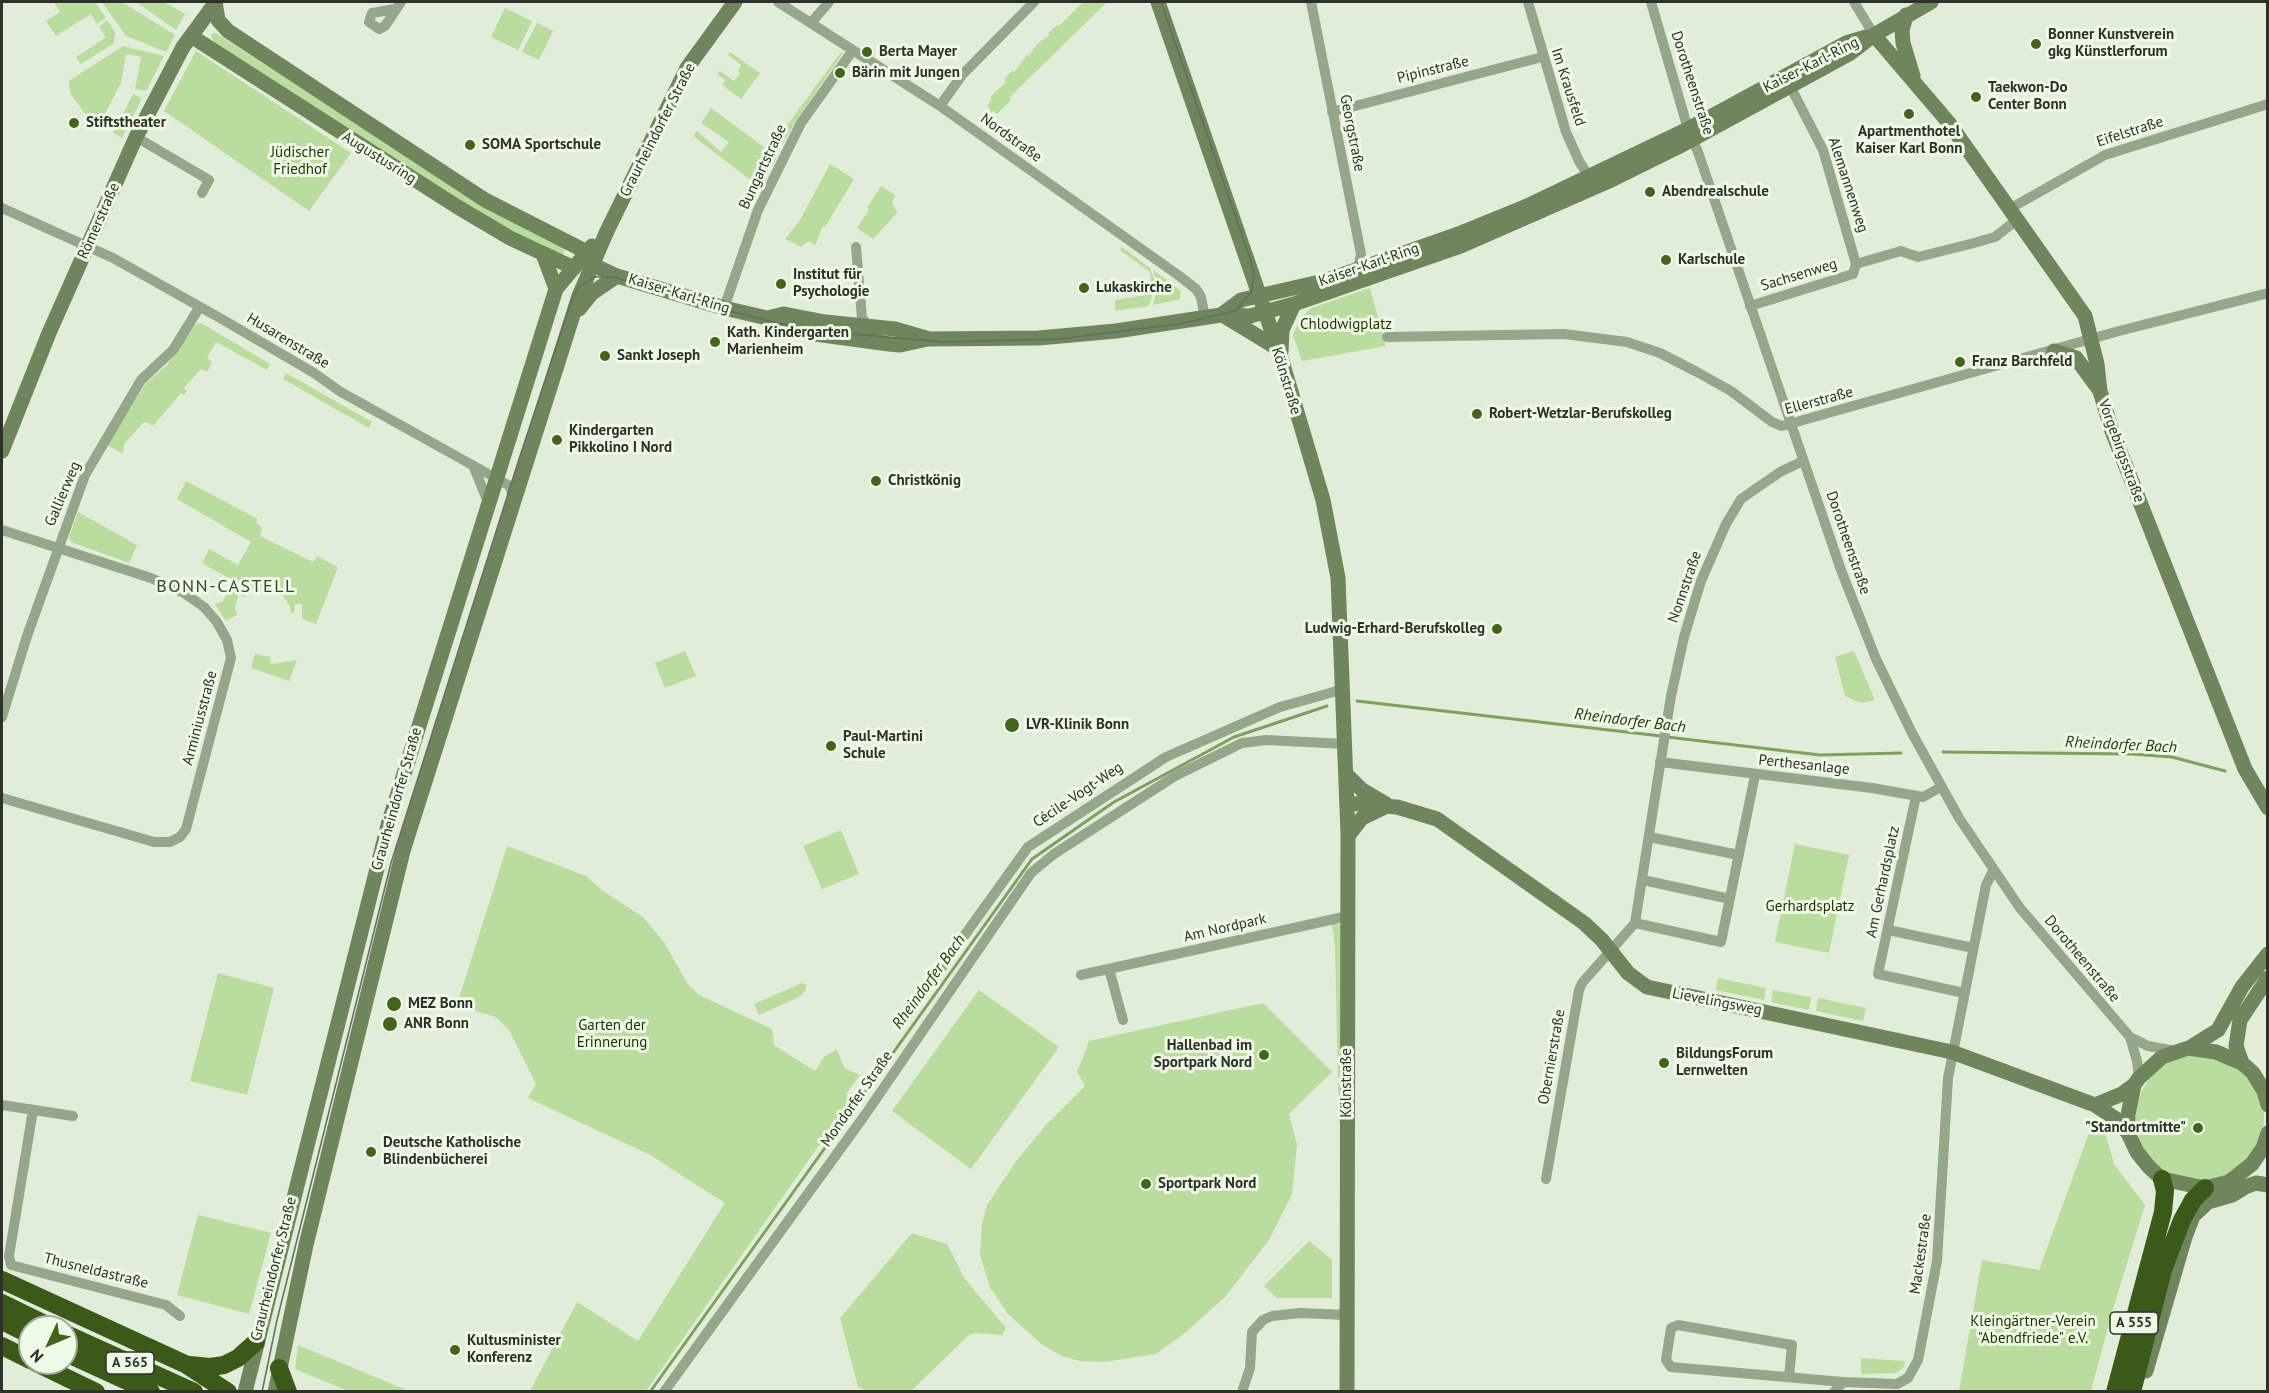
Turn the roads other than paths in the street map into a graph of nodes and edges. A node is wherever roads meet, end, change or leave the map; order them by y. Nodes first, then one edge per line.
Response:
1 (216, 2) edge
2 (735, 2) edge
3 (778, 2) edge
4 (829, 2) edge
5 (1158, 2) edge
6 (1311, 2) edge
7 (1528, 2) edge
8 (1651, 2) edge
9 (1854, 2) edge
10 (1931, 2) edge
11 (1029, 4) edge
12 (1906, 15) junction
13 (200, 23) junction
14 (811, 23) junction
15 (228, 31) junction
16 (1874, 34) junction
17 (191, 36) junction
18 (853, 50) junction
19 (1542, 57) junction
20 (1790, 86) junction
21 (1918, 87) junction
22 (2268, 104) edge
23 (940, 106) junction
24 (1332, 112) junction
25 (1690, 134) junction
26 (136, 137) junction
27 (1589, 177) junction
28 (201, 193) dead end
29 (2, 208) edge
30 (2014, 214) junction
31 (87, 245) junction
32 (856, 247) dead end
33 (543, 254) junction
34 (590, 259) junction
35 (1856, 264) junction
36 (574, 268) junction
37 (1358, 269) junction
38 (1251, 273) junction
39 (617, 276) junction
40 (556, 290) junction
41 (2268, 293) edge
42 (1295, 296) junction
43 (1749, 306) junction
44 (199, 308) junction
45 (724, 308) junction
46 (1259, 309) junction
47 (1221, 315) junction
48 (767, 318) junction
49 (1205, 318) junction
50 (573, 319) junction
51 (869, 326) junction
52 (1387, 337) dead end
53 (928, 339) junction
54 (2091, 341) junction
55 (2054, 351) junction
56 (1279, 353) junction
57 (2100, 391) junction
58 (1791, 425) junction
59 (2, 446) edge
60 (1803, 461) junction
61 (473, 465) junction
62 (523, 476) junction
63 (495, 477) junction
64 (510, 486) junction
65 (488, 502) junction
66 (513, 505) junction
67 (2, 531) edge
68 (57, 548) junction
69 (1344, 689) junction
70 (2, 717) edge
71 (1346, 744) junction
72 (1660, 762) junction
73 (1347, 775) junction
74 (1755, 775) junction
75 (1941, 787) junction
76 (1916, 796) junction
77 (2, 798) edge
78 (1347, 803) junction
79 (1388, 806) junction
80 (2268, 808) edge
81 (1348, 836) junction
82 (1649, 837) junction
83 (1739, 855) junction
84 (1994, 871) junction
85 (1643, 880) junction
86 (1730, 899) junction
87 (1348, 916) junction
88 (1635, 923) junction
89 (1888, 930) junction
90 (1974, 948) junction
91 (1612, 951) junction
92 (2268, 954) edge
93 (1109, 969) junction
94 (1081, 975) dead end
95 (2268, 978) edge
96 (1964, 993) junction
97 (1124, 1020) dead end
98 (903, 1021) dead end
99 (2130, 1037) junction
100 (2182, 1050) junction
101 (1952, 1052) junction
102 (2242, 1063) junction
103 (2136, 1081) junction
104 (2, 1105) edge
105 (2095, 1105) junction
106 (2268, 1105) edge
107 (33, 1110) junction
108 (73, 1116) dead end
109 (2128, 1133) junction
110 (2268, 1133) edge
111 (2265, 1156) edge
112 (2241, 1174) junction
113 (1546, 1179) dead end
114 (2162, 1179) junction
115 (2268, 1179) edge
116 (2268, 1185) edge
117 (2205, 1188) junction
118 (2, 1280) edge
119 (2, 1303) edge
120 (26, 1315) edge
121 (1346, 1315) junction
122 (180, 1316) dead end
123 (2, 1322) edge
124 (18, 1329) edge
125 (2146, 1332) junction
126 (78, 1339) edge
127 (256, 1342) junction
128 (2, 1346) edge
129 (18, 1354) edge
130 (78, 1359) edge
131 (185, 1364) junction
132 (279, 1368) junction
133 (61, 1375) edge
134 (1789, 1377) junction
135 (1843, 1382) junction
136 (2144, 1384) edge
137 (89, 1388) edge
138 (151, 1392) edge
139 (194, 1392) edge
140 (228, 1392) edge
141 (244, 1392) edge
142 (275, 1392) edge
143 (288, 1392) edge
144 (664, 1392) edge
145 (1242, 1392) edge
146 (1347, 1392) edge
147 (1834, 1392) edge
148 (2115, 1392) edge
149 (2132, 1392) edge

1 - 13 main road, Römerstraße
1 - 15 main road
2 - 34 main road, Graurheindorfer Straße
3 - 14 street, Nordstraße
4 - 14 street
5 - 38 main road, Kölnstraße
6 - 24 street, Georgstraße
7 - 19 street, Im Krausfeld
8 - 25 street, Dorotheenstraße
9 - 16 street, Vorgebirgsstraße
10 - 12 main road
11 - 23 street
12 - 16 main road
12 - 21 main road
13 - 15 main road, Augustusring
13 - 17 main road, Römerstraße
14 - 18 street, Nordstraße
15 - 34 main road, Augustusring
16 - 20 main road, Kaiser-Karl-Ring
16 - 21 main road, Vorgebirgsstraße
16 - 25 main road, Kaiser-Karl-Ring
17 - 26 main road, Römerstraße
17 - 33 main road, Augustusring
18 - 23 street, Nordstraße
18 - 45 street, Bungartstraße
19 - 24 street, Pipinstraße
19 - 27 street, Im Krausfeld
20 - 25 main road, Kaiser-Karl-Ring
20 - 35 street, Alemannenweg
21 - 30 main road, Vorgebirgsstraße
22 - 30 street, Eifelstraße
23 - 49 street, Nordstraße
24 - 37 street, Georgstraße
25 - 27 main road, Kaiser-Karl-Ring
25 - 42 main road, Kaiser-Karl-Ring
25 - 43 street, Dorotheenstraße
26 - 28 street
26 - 31 main road, Römerstraße
27 - 37 main road, Kaiser-Karl-Ring
29 - 31 street, Husarenstraße
30 - 35 street, Sachsenweg
30 - 54 main road, Vorgebirgsstraße
31 - 44 street, Husarenstraße
31 - 59 main road, Römerstraße
32 - 51 street
33 - 36 main road, Augustusring
33 - 40 main road
34 - 36 main road
34 - 39 main road, Kaiser-Karl-Ring
34 - 50 main road, Graurheindorfer Straße
35 - 43 street, Sachsenweg
36 - 40 main road, Graurheindorfer Straße
37 - 42 main road, Kaiser-Karl-Ring
38 - 42 main road
38 - 46 main road, Kölnstraße
39 - 45 main road, Kaiser-Karl-Ring
39 - 50 main road
40 - 63 main road, Graurheindorfer Straße
41 - 54 street, Ellerstraße
42 - 46 main road, Kaiser-Karl-Ring
42 - 46 main road, Kaiser-Karl-Ring
42 - 56 main road
43 - 58 street, Dorotheenstraße
44 - 61 street, Husarenstraße
44 - 68 street, Gallierweg
45 - 48 main road, Kaiser-Karl-Ring
46 - 47 main road, Kaiser-Karl-Ring
46 - 47 main road, Kaiser-Karl-Ring
46 - 56 main road, Kölnstraße
47 - 49 main road, Kaiser-Karl-Ring
47 - 56 main road
48 - 51 main road, Kaiser-Karl-Ring
48 - 53 main road, Kaiser-Karl-Ring
49 - 53 main road, Kaiser-Karl-Ring
50 - 62 main road, Graurheindorfer Straße
51 - 53 main road, Kaiser-Karl-Ring
52 - 58 street, Ellerstraße
54 - 55 street, Ellerstraße
54 - 57 main road, Vorgebirgsstraße
55 - 57 main road
55 - 58 street, Ellerstraße
56 - 69 main road, Kölnstraße
57 - 80 main road, Vorgebirgsstraße
58 - 60 street, Dorotheenstraße
60 - 72 street, Nonnstraße
60 - 75 street, Dorotheenstraße
61 - 63 street, Husarenstraße
61 - 65 street
62 - 64 street
62 - 66 main road, Graurheindorfer Straße
63 - 64 street, Husarenstraße
63 - 65 main road, Graurheindorfer Straße
64 - 66 street
65 - 127 main road, Graurheindorfer Straße
66 - 132 main road, Graurheindorfer Straße
67 - 68 street, Arminiusstraße
68 - 70 street, Gallierweg
68 - 77 street, Arminiusstraße
69 - 71 main road, Kölnstraße
69 - 98 street, Cécile-Vogt-Weg
71 - 73 main road, Kölnstraße
71 - 144 street, Mondorfer Straße
72 - 74 street, Perthesanlage
72 - 82 street, Nonnstraße
73 - 78 main road, Kölnstraße
73 - 79 main road
74 - 76 street, Perthesanlage
74 - 83 street
75 - 76 street
75 - 84 street, Dorotheenstraße
76 - 89 street, Am Gerhardsplatz
78 - 79 main road, Lievelingsweg
78 - 81 main road, Kölnstraße
79 - 81 main road
79 - 91 main road, Lievelingsweg
81 - 87 main road, Kölnstraße
82 - 83 street
82 - 85 street, Nonnstraße
83 - 86 street
84 - 90 street
84 - 99 street, Dorotheenstraße
85 - 86 street
85 - 88 street, Nonnstraße
86 - 88 street
87 - 93 street, Am Nordpark
87 - 121 main road, Kölnstraße
88 - 91 street, Obernierstraße
89 - 90 street
89 - 96 street, Am Gerhardsplatz
90 - 96 street
91 - 101 main road, Lievelingsweg
91 - 113 street, Obernierstraße
92 - 100 main road
93 - 94 street, Am Nordpark
93 - 97 street
95 - 102 main road
96 - 101 street
99 - 100 street, Dorotheenstraße
99 - 103 street, Dorotheenstraße
100 - 102 main road
100 - 103 main road
101 - 105 main road, Lievelingsweg
101 - 135 street, Mackestraße
102 - 106 main road
103 - 105 main road
103 - 109 main road
104 - 107 street
105 - 109 main road, Lievelingsweg
107 - 108 street
107 - 122 street, Thusneldastraße
109 - 114 main road, Lievelingsweg
110 - 111 main road
111 - 112 main road
112 - 115 main road
112 - 117 main road
114 - 117 main road
114 - 148 highway, A 555
116 - 136 main road
117 - 125 highway, A 555
118 - 131 highway
119 - 120 highway
121 - 145 street
121 - 146 main road, Kölnstraße
123 - 124 highway
125 - 136 highway
125 - 149 highway, A 555
126 - 139 highway, A 565
127 - 131 highway
127 - 141 main road, Graurheindorfer Straße
128 - 129 highway
130 - 138 highway, A 565
131 - 140 highway
132 - 142 main road, Graurheindorfer Straße
132 - 143 highway
133 - 137 highway
134 - 134 street
134 - 135 street
135 - 147 street

